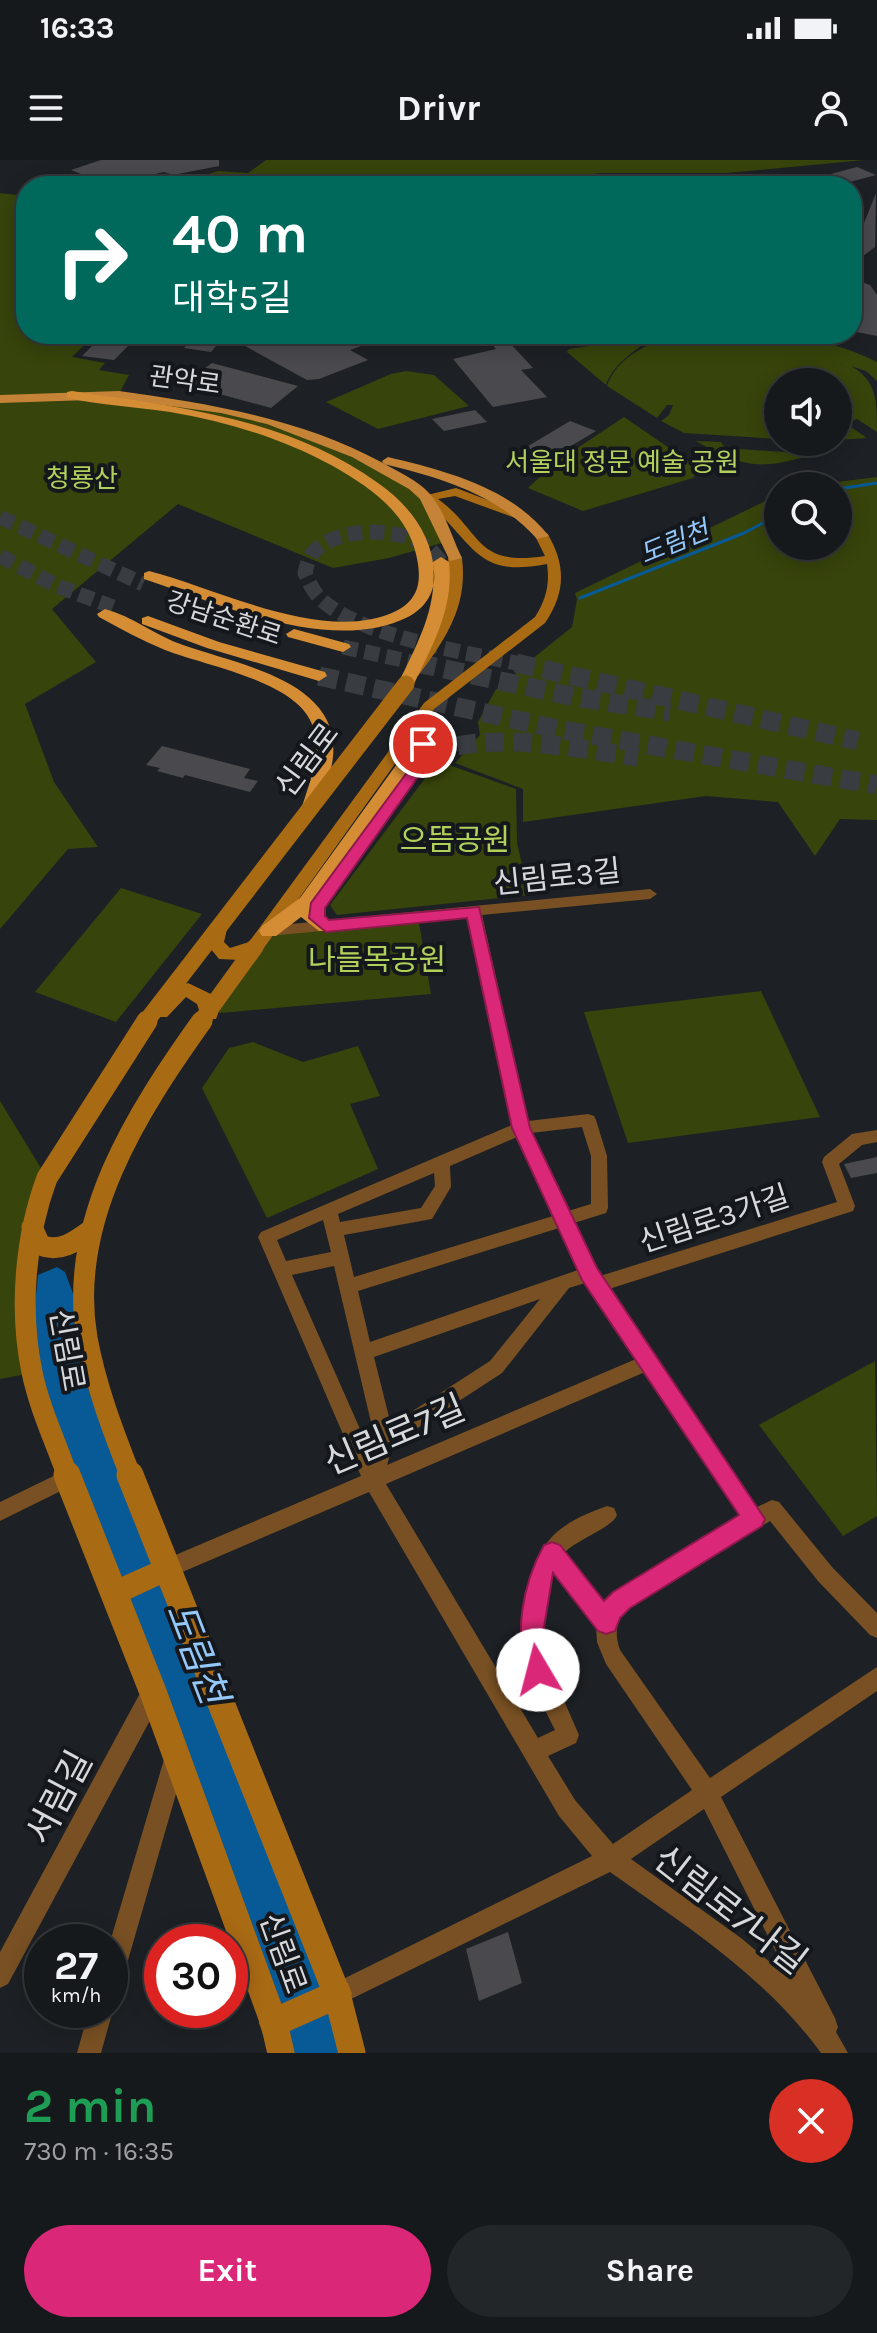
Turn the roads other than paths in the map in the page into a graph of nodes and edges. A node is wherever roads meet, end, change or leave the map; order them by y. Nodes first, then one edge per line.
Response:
1 (72, 395) junction
2 (0, 399) edge
3 (356, 454) junction
4 (426, 497) junction
5 (523, 516) junction
6 (554, 558) junction
7 (448, 560) joint
8 (343, 647) tunnel mouth
9 (319, 676) tunnel mouth
10 (406, 684) joint
11 (421, 719) junction
12 (405, 765) tunnel mouth
13 (310, 810) junction
14 (650, 894) dead end
15 (307, 903) junction
16 (474, 911) junction
17 (326, 926) junction
18 (218, 929) junction
19 (262, 939) junction
20 (209, 1014) junction
21 (149, 1019) junction
22 (521, 1128) junction
23 (877, 1136) edge
24 (441, 1162) junction
25 (329, 1210) junction
26 (564, 1220) junction
27 (32, 1227) junction
28 (91, 1230) junction
29 (334, 1230) junction
30 (340, 1257) junction
31 (281, 1270) junction
32 (593, 1279) junction
33 (563, 1283) junction
34 (347, 1287) junction
35 (364, 1352) junction
36 (649, 1362) junction
37 (385, 1439) junction
38 (68, 1478) junction
39 (373, 1481) junction
40 (0, 1512) edge
41 (607, 1515) dead end
42 (754, 1519) junction
43 (552, 1553) junction
44 (166, 1569) junction
45 (115, 1593) junction
46 (606, 1622) junction
47 (877, 1628) edge
48 (877, 1678) edge
49 (153, 1692) junction
50 (533, 1752) junction
51 (176, 1755) junction
52 (708, 1794) junction
53 (611, 1859) junction
54 (127, 1924) edge
55 (0, 1976) edge
56 (337, 1994) junction
57 (276, 2022) junction
58 (96, 2028) edge
59 (89, 2053) edge
60 (281, 2053) edge
61 (352, 2053) edge
62 (838, 2053) edge

1 - 2 main road, 관악로
1 - 3 main road, 관악로
1 - 8 highway, 강남순환로
3 - 4 main road, 관악로
3 - 5 main road, 관악로
4 - 5 main road
4 - 6 main road
4 - 7 main road, 관악로
5 - 6 main road, 관악로
6 - 11 main road, 신림로
7 - 10 highway
9 - 13 highway, 강남순환로
10 - 13 main road, 신림로, bridge
11 - 17 street
11 - 19 main road, 신림로
12 - 15 highway
13 - 18 main road, 신림로, bridge
14 - 16 street, 신림로3길
15 - 17 highway
15 - 19 highway
16 - 17 street, 신림로3길
16 - 22 street
17 - 19 street, 신림로3길
18 - 19 main road, bridge
18 - 21 main road, 신림로, bridge
19 - 20 main road, 신림로, bridge
20 - 21 main road, bridge
20 - 28 main road, 신림로, bridge
21 - 27 main road, 신림로, bridge
22 - 24 street
22 - 26 street
22 - 26 street, 신림로3가길
23 - 32 street, 신림로3가길
24 - 25 street
24 - 29 street
25 - 29 street
25 - 31 street, 신림로7나길
26 - 32 street
26 - 34 street, 신림로3가길
27 - 28 main road, bridge
27 - 38 main road, 신림로, bridge
28 - 44 main road, 신림로, bridge
29 - 30 street
30 - 31 street
30 - 34 street
31 - 39 street, 신림로7나길
32 - 33 street, 신림로3가길
32 - 36 street
33 - 35 street, 신림로3가길
33 - 37 street
34 - 35 street
35 - 37 street
36 - 39 street, 신림로7길
36 - 42 street
37 - 39 street
38 - 40 street
38 - 45 main road, 신림로, bridge
39 - 44 street, 신림로7길
39 - 50 street, 신림로7나길
41 - 43 street
42 - 46 street
42 - 47 street
43 - 46 street
43 - 50 street
44 - 45 main road
44 - 56 main road, 신림로, bridge
45 - 49 main road, 신림로, bridge
46 - 52 street
48 - 52 street, 신림로7나길
49 - 51 main road, 신림로, bridge
49 - 55 street, 서림길
50 - 53 street, 신림로7나길
51 - 54 street
51 - 57 main road, 신림로, bridge
52 - 53 street, 신림로7나길
52 - 62 street
53 - 56 street, 신림로
53 - 62 street, 신림로7나길
56 - 57 main road
56 - 61 main road, 신림로, bridge
57 - 60 main road, 신림로, bridge
58 - 59 street

